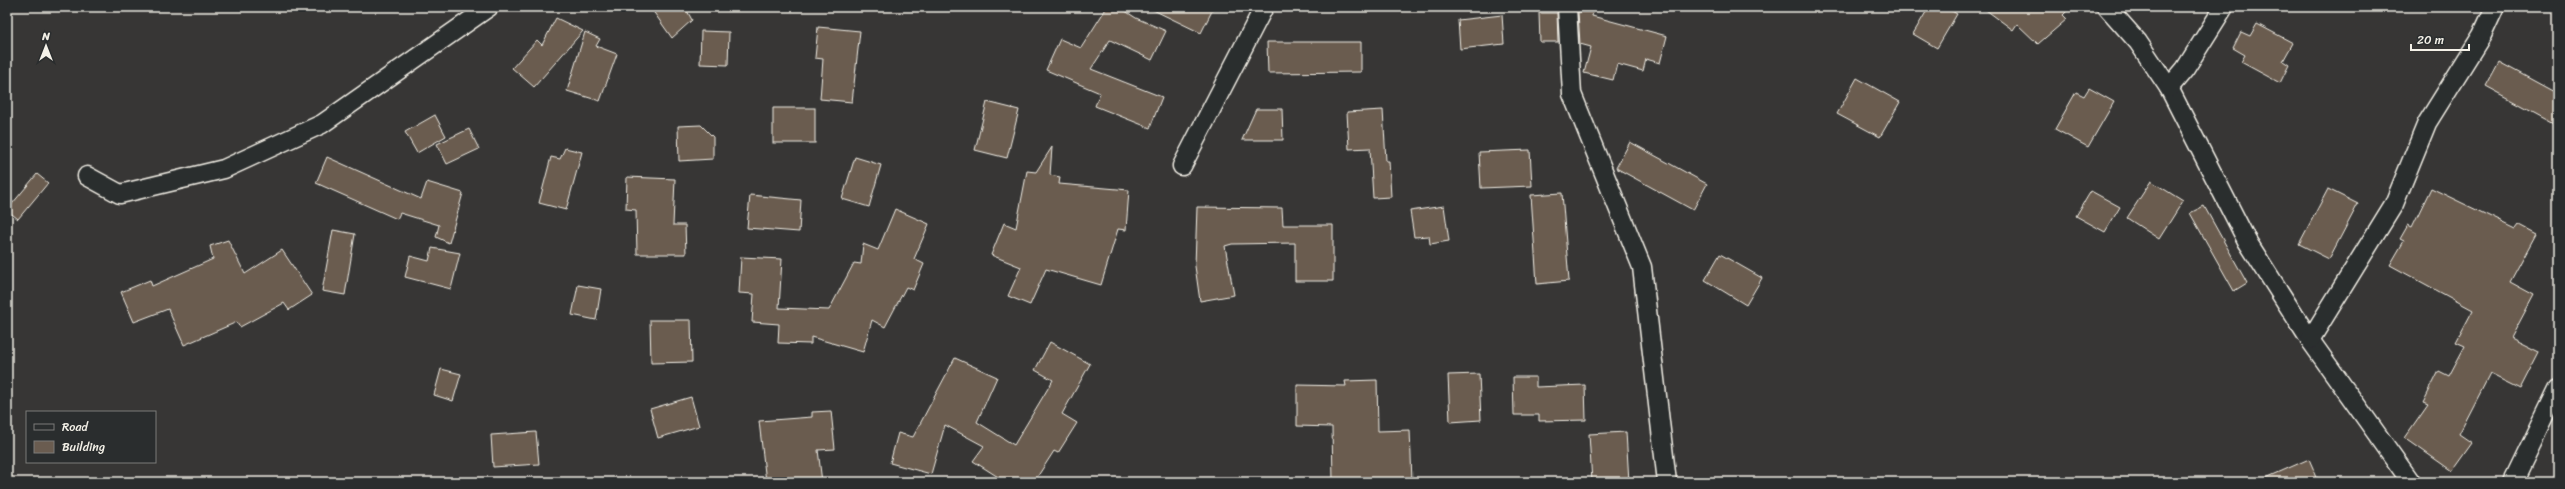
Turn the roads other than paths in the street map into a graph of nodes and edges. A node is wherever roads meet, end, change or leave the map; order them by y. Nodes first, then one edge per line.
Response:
1 (489, 7) edge
2 (1264, 7) edge
3 (1567, 7) edge
4 (2107, 7) edge
5 (2224, 7) edge
6 (2495, 7) edge
7 (2169, 88) junction
8 (1182, 166) dead end
9 (87, 176) dead end
10 (2310, 340) junction
11 (2558, 389) edge
12 (1667, 482) edge
13 (2411, 482) edge
14 (2513, 482) edge

1 - 9 street
2 - 8 street
3 - 12 street
4 - 7 street
5 - 7 street
6 - 10 street
7 - 10 street
10 - 13 street
11 - 14 street

